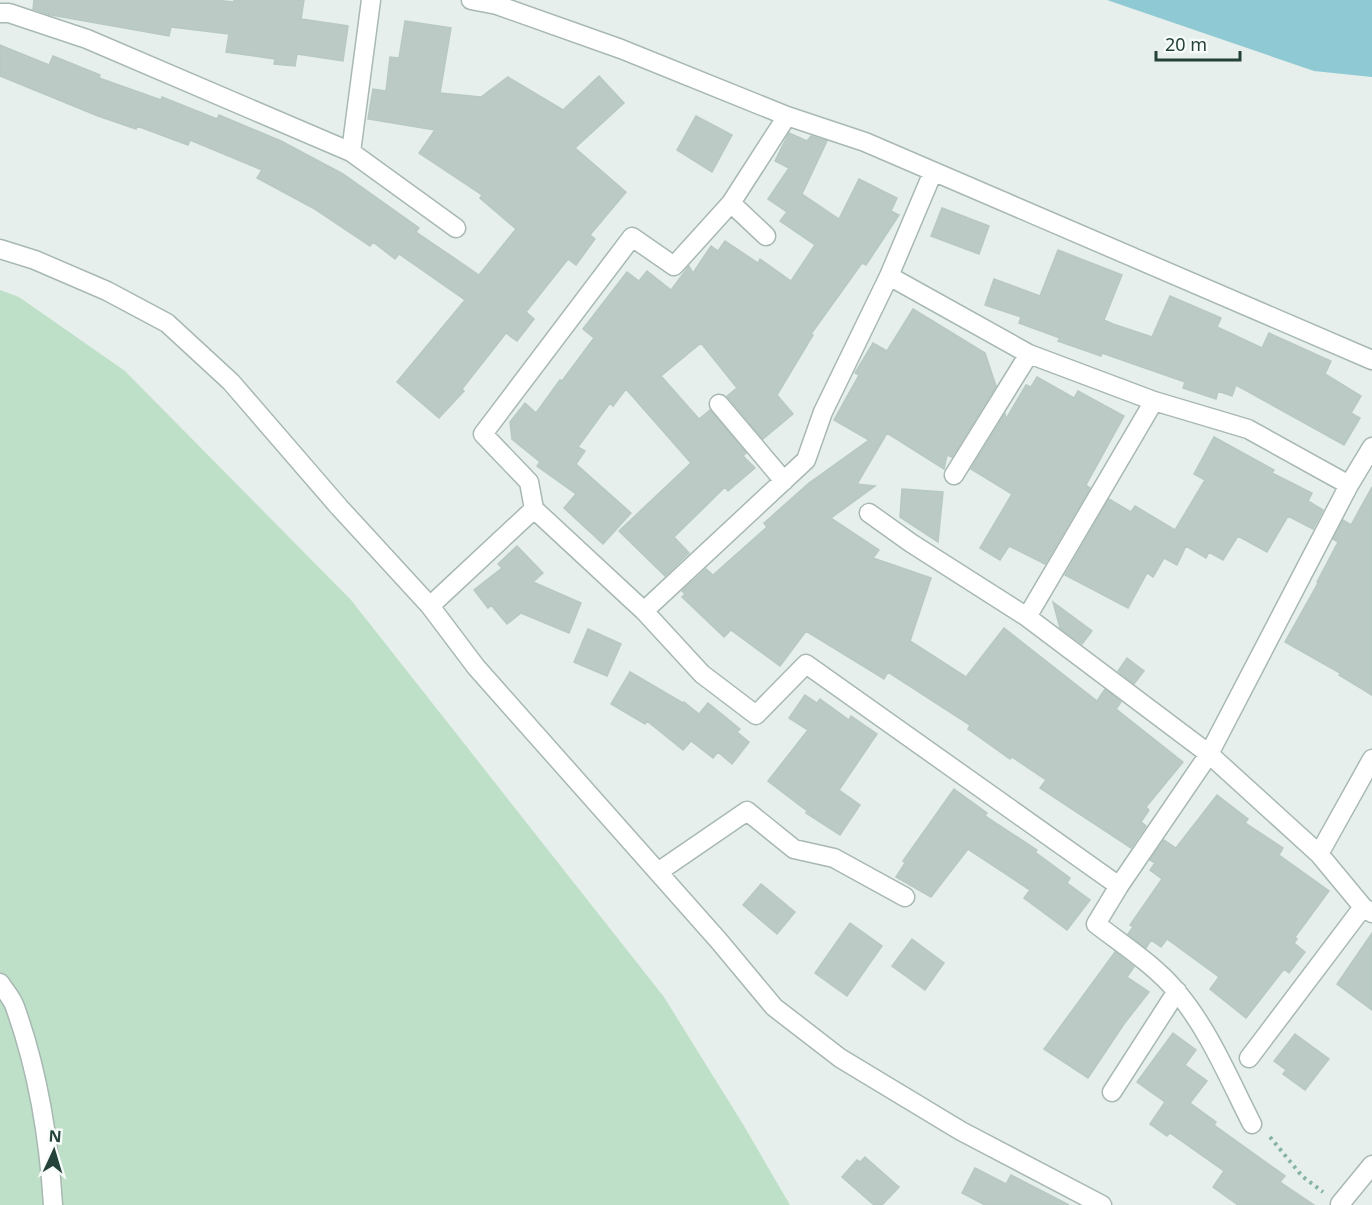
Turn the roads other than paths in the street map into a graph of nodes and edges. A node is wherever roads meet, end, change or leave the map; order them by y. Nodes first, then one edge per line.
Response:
1 (371, 0) edge
2 (471, 0) edge
3 (0, 13) edge
4 (787, 116) junction
5 (351, 152) junction
6 (933, 172) junction
7 (731, 203) junction
8 (456, 228) dead end
9 (766, 236) dead end
10 (0, 249) edge
11 (889, 276) junction
12 (1029, 354) junction
13 (1372, 360) edge
14 (1154, 401) junction
15 (719, 404) dead end
16 (1372, 447) edge
17 (954, 475) dead end
18 (784, 481) junction
19 (1349, 485) junction
20 (534, 509) junction
21 (869, 513) dead end
22 (430, 606) junction
23 (644, 611) junction
24 (1027, 617) junction
25 (1209, 754) junction
26 (1372, 759) edge
27 (1319, 854) junction
28 (658, 872) junction
29 (1119, 886) junction
30 (905, 897) dead end
31 (1368, 910) edge
32 (0, 983) edge
33 (1177, 991) junction
34 (1250, 1058) dead end
35 (1112, 1092) dead end
36 (1252, 1124) road end
37 (1372, 1165) edge
38 (1340, 1204) edge
39 (53, 1205) edge
40 (1102, 1205) edge

1 - 5 street
2 - 4 street
3 - 5 street
4 - 6 street
4 - 7 street
5 - 8 street
6 - 11 street
6 - 13 street
7 - 9 street
7 - 20 street
10 - 22 street
11 - 12 street
11 - 18 street
12 - 14 street
12 - 17 street
14 - 19 street
14 - 24 street
15 - 18 street
16 - 19 street
18 - 23 street
19 - 25 street
20 - 22 street
20 - 23 street
21 - 24 street
22 - 28 street
23 - 29 street
24 - 25 street
25 - 27 street
25 - 29 street
26 - 27 street
27 - 31 street
28 - 30 street
28 - 40 street
29 - 33 street
31 - 34 street
32 - 39 street
33 - 35 street
33 - 36 street
37 - 38 street

